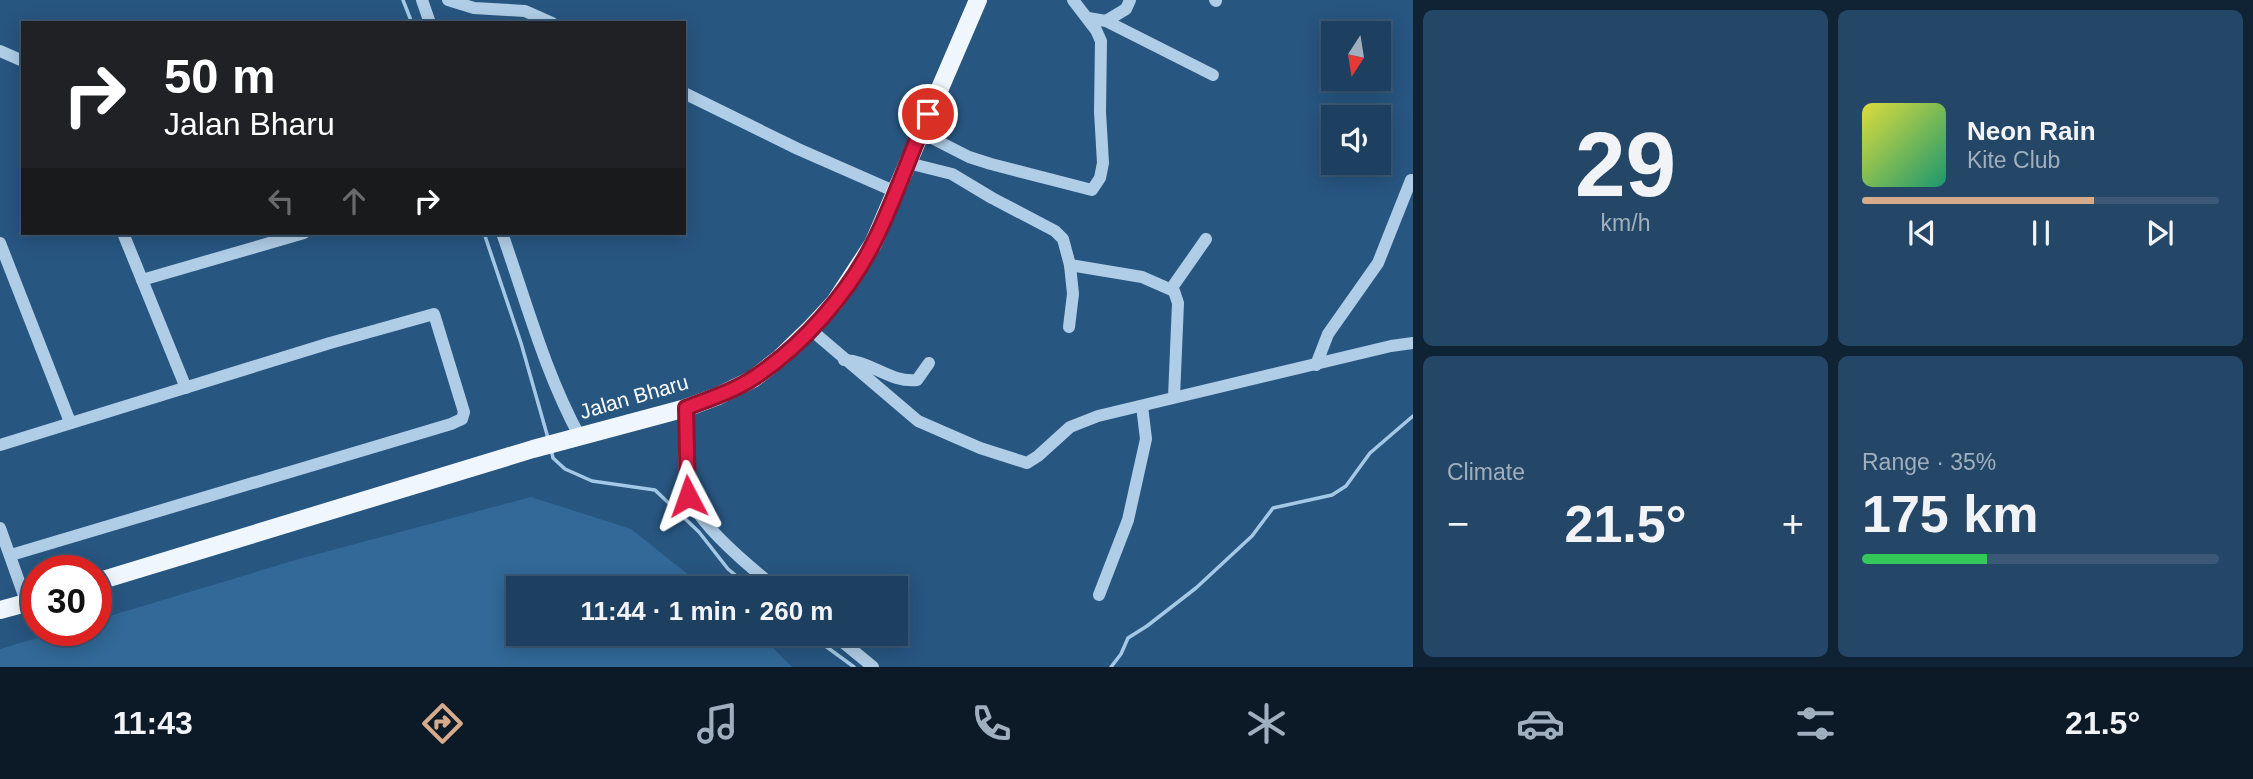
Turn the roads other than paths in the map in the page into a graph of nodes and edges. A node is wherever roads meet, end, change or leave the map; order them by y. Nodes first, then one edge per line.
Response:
1 (422, 0) edge
2 (447, 0) edge
3 (978, 0) edge
4 (1073, 0) edge
5 (1130, 0) edge
6 (1088, 18) junction
7 (429, 21) edge
8 (548, 21) edge
9 (1106, 21) junction
10 (0, 51) edge
11 (21, 60) edge
12 (1213, 75) dead end
13 (686, 94) edge
14 (920, 132) junction
15 (908, 163) junction
16 (1411, 180) dead end
17 (896, 192) junction
18 (124, 235) edge
19 (297, 235) edge
20 (503, 235) edge
21 (1206, 239) dead end
22 (0, 243) edge
23 (1070, 265) junction
24 (142, 280) junction
25 (1171, 289) junction
26 (1069, 327) dead end
27 (810, 329) junction
28 (1413, 343) edge
29 (844, 360) junction
30 (929, 363) dead end
31 (1316, 365) junction
32 (186, 388) junction
33 (1174, 397) junction
34 (1142, 406) junction
35 (686, 408) junction
36 (71, 422) junction
37 (580, 437) junction
38 (0, 445) edge
39 (0, 528) edge
40 (11, 555) junction
41 (761, 576) edge
42 (21, 577) edge
43 (112, 577) edge
44 (1099, 595) dead end
45 (21, 605) edge
46 (0, 610) edge
47 (848, 646) edge
48 (873, 667) edge

1 - 7 street
2 - 8 street
3 - 14 main road, Jalan Bharu
4 - 6 street
5 - 9 street
6 - 9 street
6 - 14 street
9 - 12 street
10 - 11 street
13 - 17 street
14 - 15 main road, Jalan Bharu
15 - 17 main road, Jalan Bharu
15 - 23 street
16 - 31 street
17 - 27 main road, Jalan Bharu
18 - 24 street
19 - 24 street
20 - 37 street
21 - 25 street
22 - 36 street
23 - 25 street
23 - 26 street
24 - 32 street
25 - 33 street
27 - 29 street
27 - 35 main road, Jalan Bharu
28 - 31 street
29 - 30 street
29 - 34 street
31 - 33 street
32 - 36 street
32 - 40 street
33 - 34 street
34 - 44 street
35 - 37 main road, Jalan Bharu
35 - 41 street
36 - 38 street
37 - 43 main road, Jalan Bharu
39 - 40 street
40 - 42 street
45 - 46 main road
47 - 48 street

